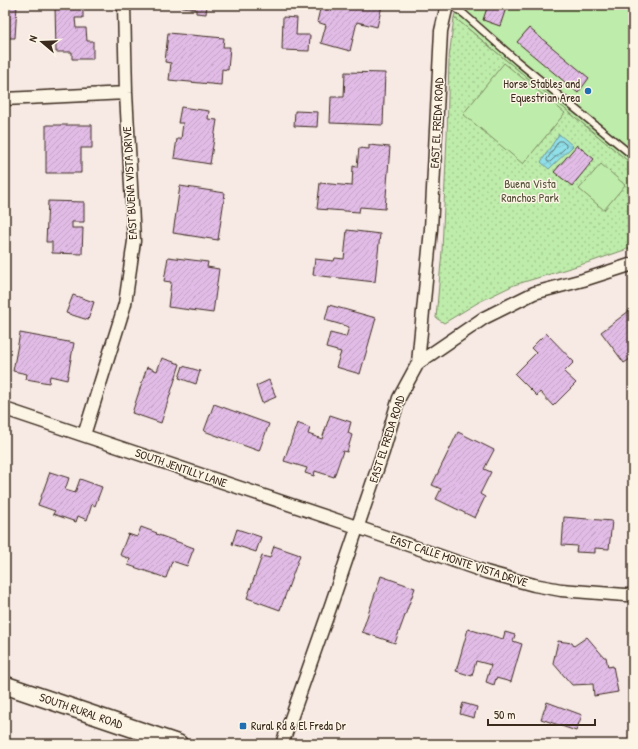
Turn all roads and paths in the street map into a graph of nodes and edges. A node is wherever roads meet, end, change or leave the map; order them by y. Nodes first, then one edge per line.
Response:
1 (124, 5) edge
2 (448, 5) edge
3 (126, 93) junction
4 (5, 99) edge
5 (633, 156) edge
6 (633, 264) edge
7 (418, 363) junction
8 (5, 409) edge
9 (84, 435) junction
10 (357, 527) junction
11 (633, 595) edge
12 (5, 685) edge
13 (179, 744) edge
14 (282, 744) edge

1 - 3 street, EAST BUENA VISTA DRIVE
2 - 5 lane
2 - 7 street, EAST EL FREDA ROAD
3 - 4 street
3 - 9 street, EAST BUENA VISTA DRIVE
6 - 7 street
7 - 10 street, EAST EL FREDA ROAD
8 - 9 street, SOUTH JENTILLY LANE
9 - 10 street, SOUTH JENTILLY LANE
10 - 11 street, EAST CALLE MONTE VISTA DRIVE
10 - 14 street, EAST EL FREDA ROAD
12 - 13 main road, SOUTH RURAL ROAD

